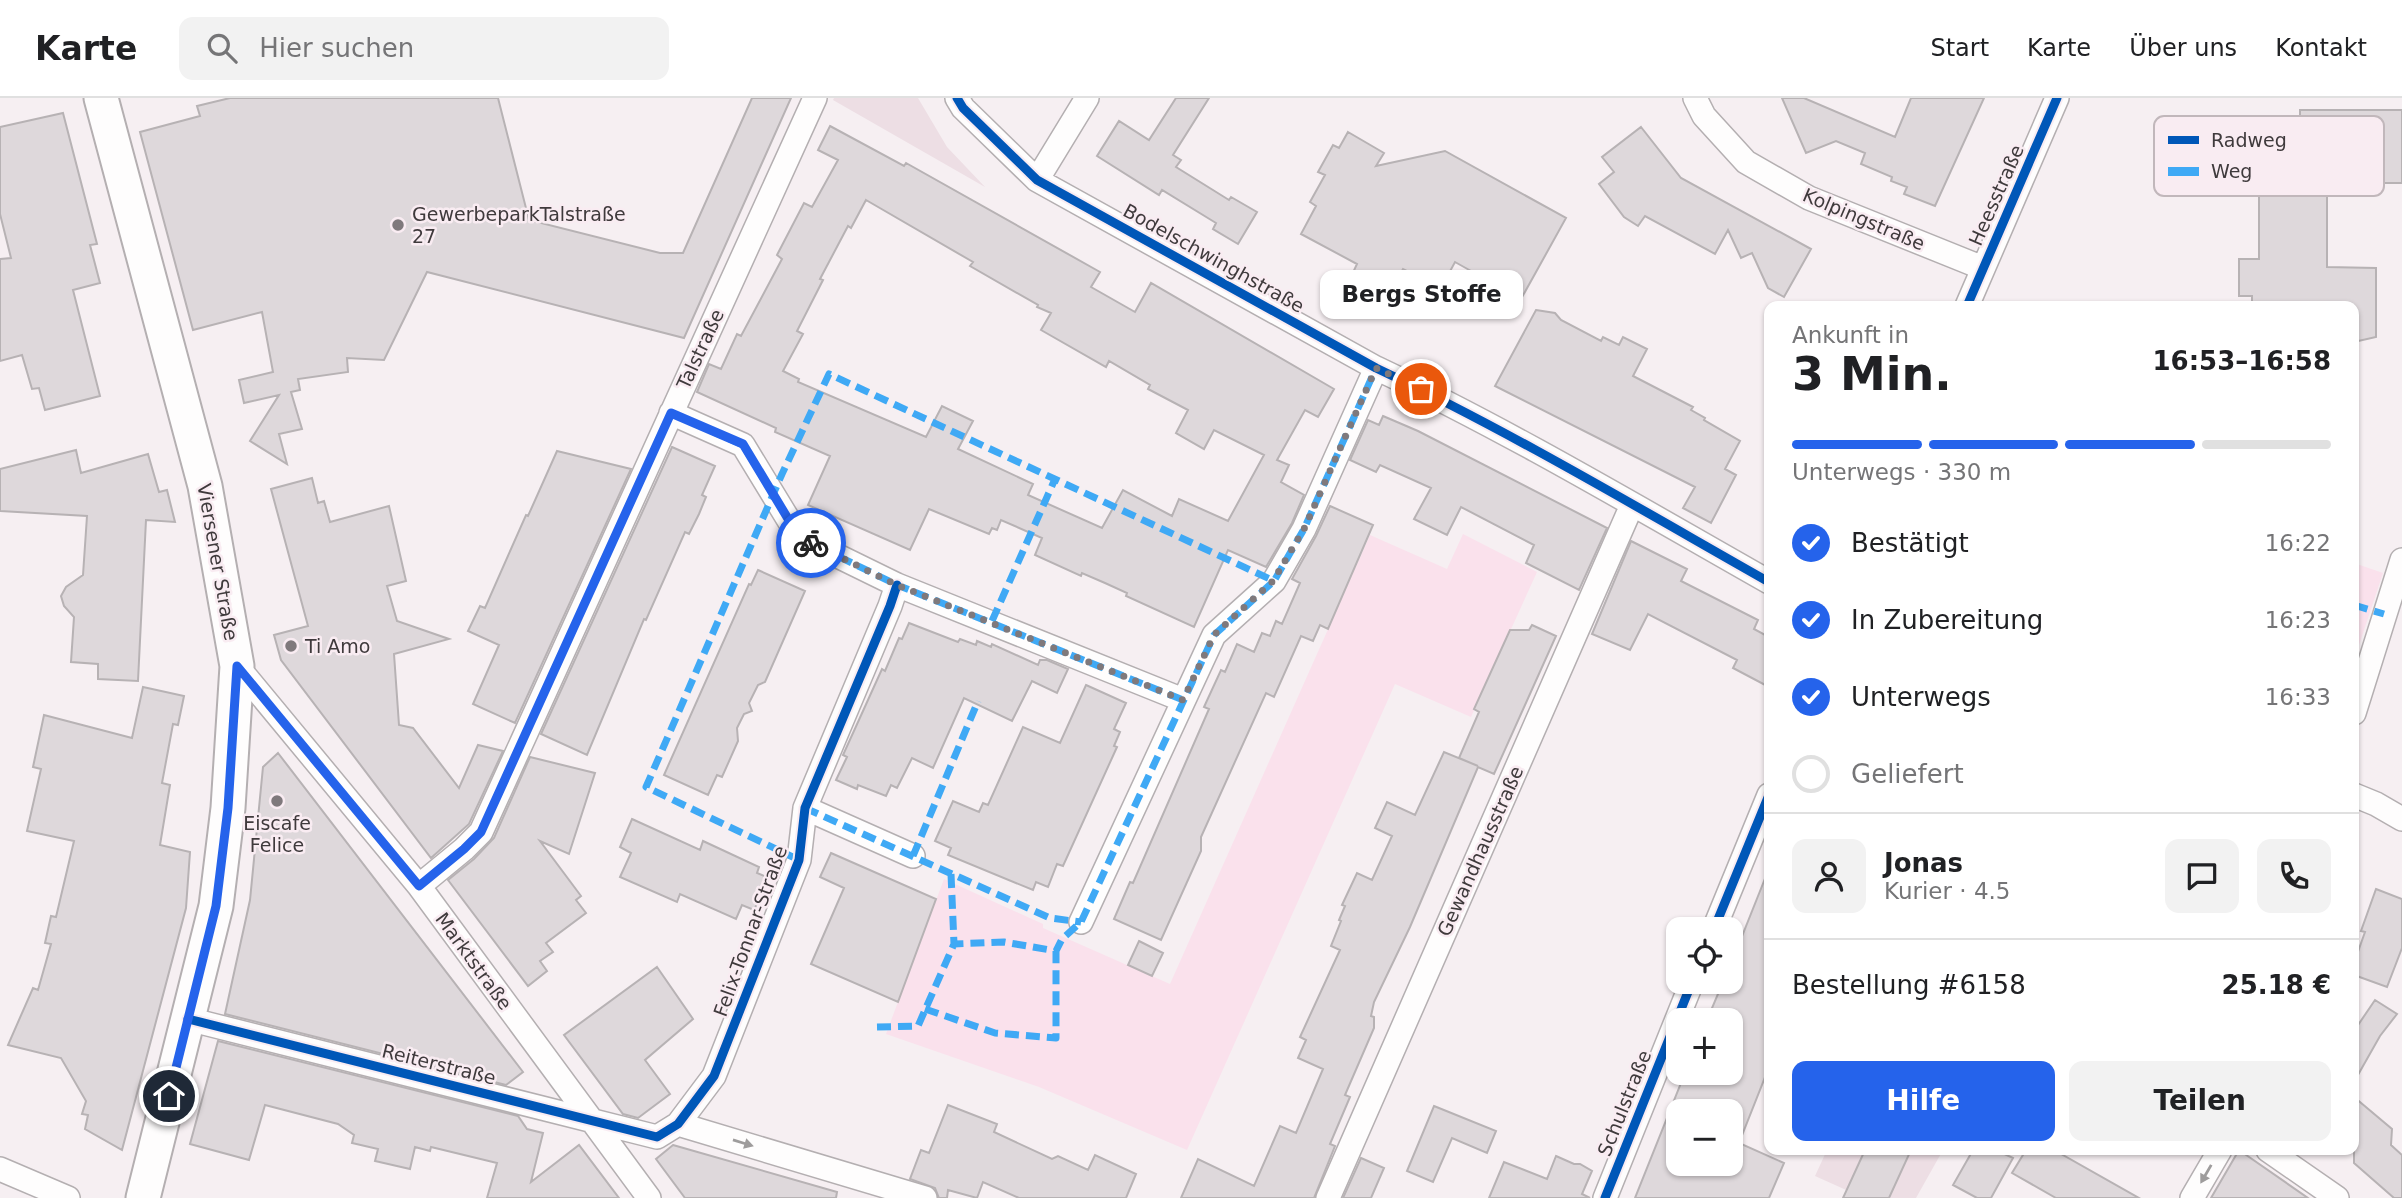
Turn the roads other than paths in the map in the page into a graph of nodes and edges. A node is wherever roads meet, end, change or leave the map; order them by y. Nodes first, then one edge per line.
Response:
1 (101, 98) edge
2 (815, 98) edge
3 (957, 98) edge
4 (1087, 98) edge
5 (1695, 98) edge
6 (2057, 98) edge
7 (1037, 180) junction
8 (1983, 268) junction
9 (1970, 301) edge
10 (1376, 368) junction
11 (671, 413) junction
12 (1632, 505) junction
13 (2402, 560) edge
14 (1764, 579) edge
15 (897, 585) junction
16 (237, 666) junction
17 (2359, 697) edge
18 (1183, 700) junction
19 (2359, 797) edge
20 (1764, 807) edge
21 (805, 808) junction
22 (2402, 820) edge
23 (913, 856) dead end
24 (419, 886) junction
25 (1719, 917) edge
26 (1081, 922) dead end
27 (1687, 994) edge
28 (188, 1019) junction
29 (590, 1121) junction
30 (678, 1124) junction
31 (2217, 1155) edge
32 (2275, 1155) edge
33 (0, 1169) edge
34 (68, 1198) edge
35 (143, 1198) edge
36 (649, 1198) edge
37 (925, 1198) edge
38 (1328, 1198) edge
39 (1605, 1198) edge
40 (2192, 1198) edge
41 (2337, 1198) edge

1 - 16 main road, Viersener Straße
2 - 11 street, Talstraße
3 - 7 street, Bodelschwinghstraße
4 - 7 street
5 - 8 street, Kolpingstraße
6 - 8 street, Heesstraße
7 - 10 street, Bodelschwinghstraße
8 - 9 street, Heesstraße
10 - 12 street, Bodelschwinghstraße
10 - 18 street
11 - 15 street
11 - 24 street, Talstraße
12 - 14 street, Bodelschwinghstraße
12 - 38 street, Gewandhausstraße
13 - 17 street
15 - 18 street
15 - 21 street, Felix-Tonnar-Straße
16 - 24 street, Marktstraße
16 - 28 main road, Viersener Straße
18 - 26 street
19 - 22 street
20 - 25 street
21 - 23 street
21 - 30 street, Felix-Tonnar-Straße
24 - 29 street, Marktstraße
27 - 39 street, Schulstraße
28 - 29 street, Reiterstraße
28 - 35 main road, Viersener Straße
29 - 30 street, Reiterstraße
29 - 36 street, Marktstraße
30 -> 37 street
31 -> 40 street
32 - 41 street
33 - 34 street

